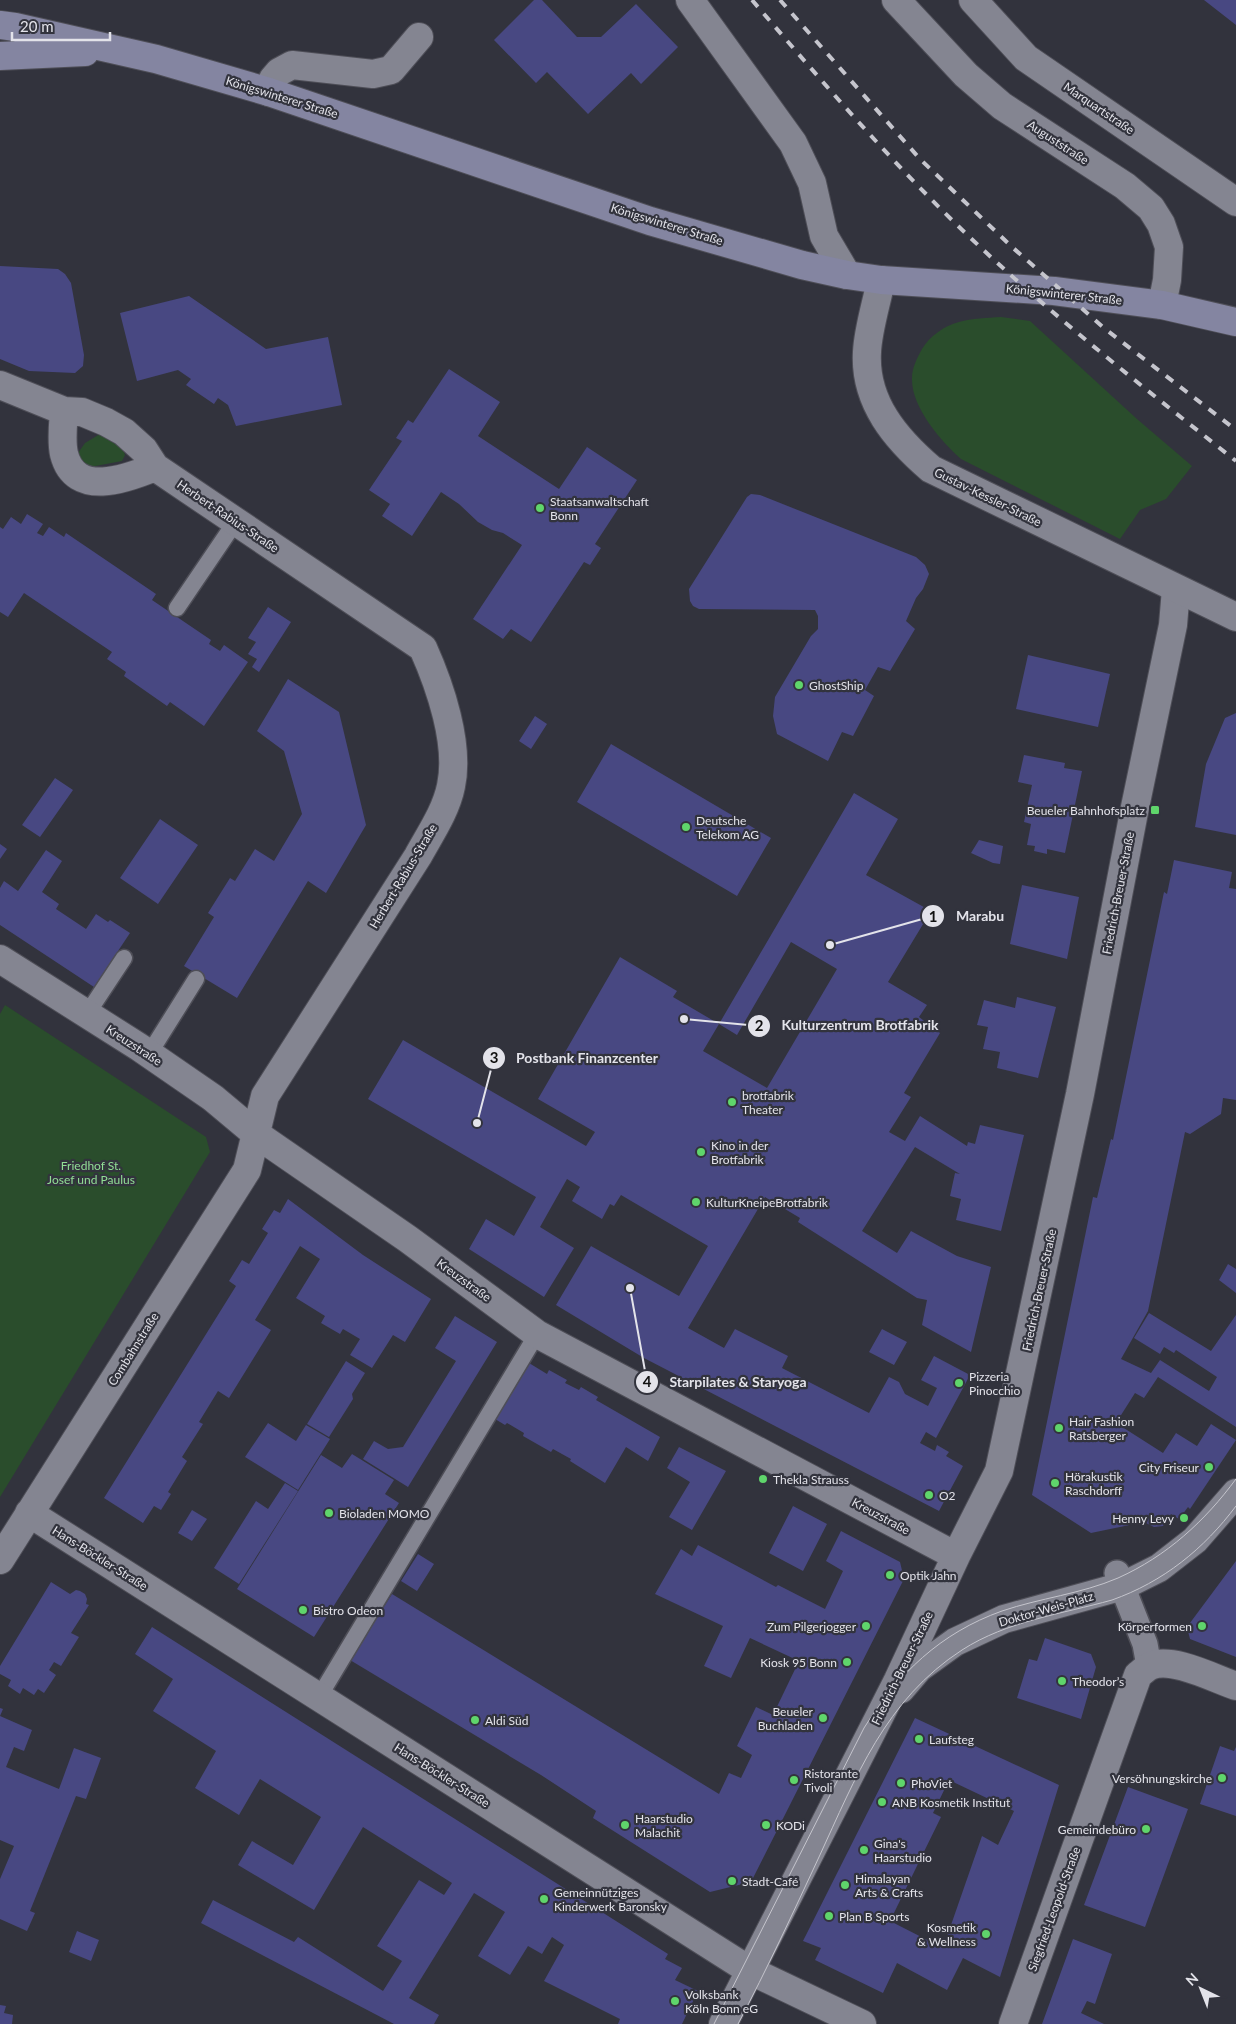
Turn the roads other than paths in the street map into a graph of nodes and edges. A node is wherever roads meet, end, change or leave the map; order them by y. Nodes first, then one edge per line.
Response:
1 (690, 0) edge
2 (896, 0) edge
3 (973, 0) edge
4 (0, 25) edge
5 (419, 37) dead end
6 (114, 50) junction
7 (0, 56) edge
8 (269, 92) junction
9 (1236, 202) edge
10 (847, 275) junction
11 (881, 280) junction
12 (1162, 305) junction
13 (1236, 322) edge
14 (0, 385) edge
15 (64, 411) junction
16 (155, 467) junction
17 (236, 521) junction
18 (1176, 589) junction
19 (176, 608) dead end
20 (1236, 617) edge
21 (124, 958) dead end
22 (0, 959) edge
23 (196, 979) dead end
24 (87, 1014) junction
25 (149, 1054) junction
26 (256, 1134) junction
27 (537, 1334) junction
28 (1236, 1492) edge
29 (29, 1513) junction
30 (956, 1556) junction
31 (0, 1560) edge
32 (1120, 1580) junction
33 (1150, 1666) junction
34 (1236, 1686) edge
35 (319, 1697) junction
36 (881, 1712) junction
37 (750, 1970) junction
38 (723, 2024) edge
39 (862, 2024) edge
40 (1013, 2024) edge

1 - 10 street
2 - 12 street, Auguststraße
3 - 9 street, Marquartstraße
4 - 6 main road, Königswinterer Straße
5 - 8 street
6 - 7 main road, Königswinterer Straße
6 - 8 main road, Königswinterer Straße
8 - 10 main road, Königswinterer Straße
10 - 11 main road, Königswinterer Straße
11 - 12 main road, Königswinterer Straße
11 - 18 street, Gustav-Kessler-Straße
12 - 13 main road, Königswinterer Straße
14 - 15 street, Herbert-Rabius-Straße
15 - 16 street, Herbert-Rabius-Straße
15 - 16 street
16 - 17 street, Herbert-Rabius-Straße
17 - 19 lane
17 - 26 street, Herbert-Rabius-Straße
18 - 20 street, Gustav-Kessler-Straße
18 - 30 street, Friedrich-Breuer-Straße
21 - 24 lane
22 - 24 street, Kreuzstraße
23 - 25 lane
24 - 25 street, Kreuzstraße
25 - 26 street, Kreuzstraße
26 - 27 street, Kreuzstraße
26 - 29 street, Combahnstraße
27 - 30 street, Kreuzstraße
27 - 35 lane
28 - 32 street, Doktor-Weis-Platz
29 - 31 street, Combahnstraße
29 - 35 street, Hans-Böckler-Straße
30 - 36 street, Friedrich-Breuer-Straße
32 - 33 street
32 - 36 street, Doktor-Weis-Platz
33 - 34 street
33 - 40 street, Siegfried-Leopold-Straße
35 - 37 street, Hans-Böckler-Straße
36 - 37 street, Friedrich-Breuer-Straße
37 - 38 street, Friedrich-Breuer-Straße
37 - 39 street, Hans-Böckler-Straße

